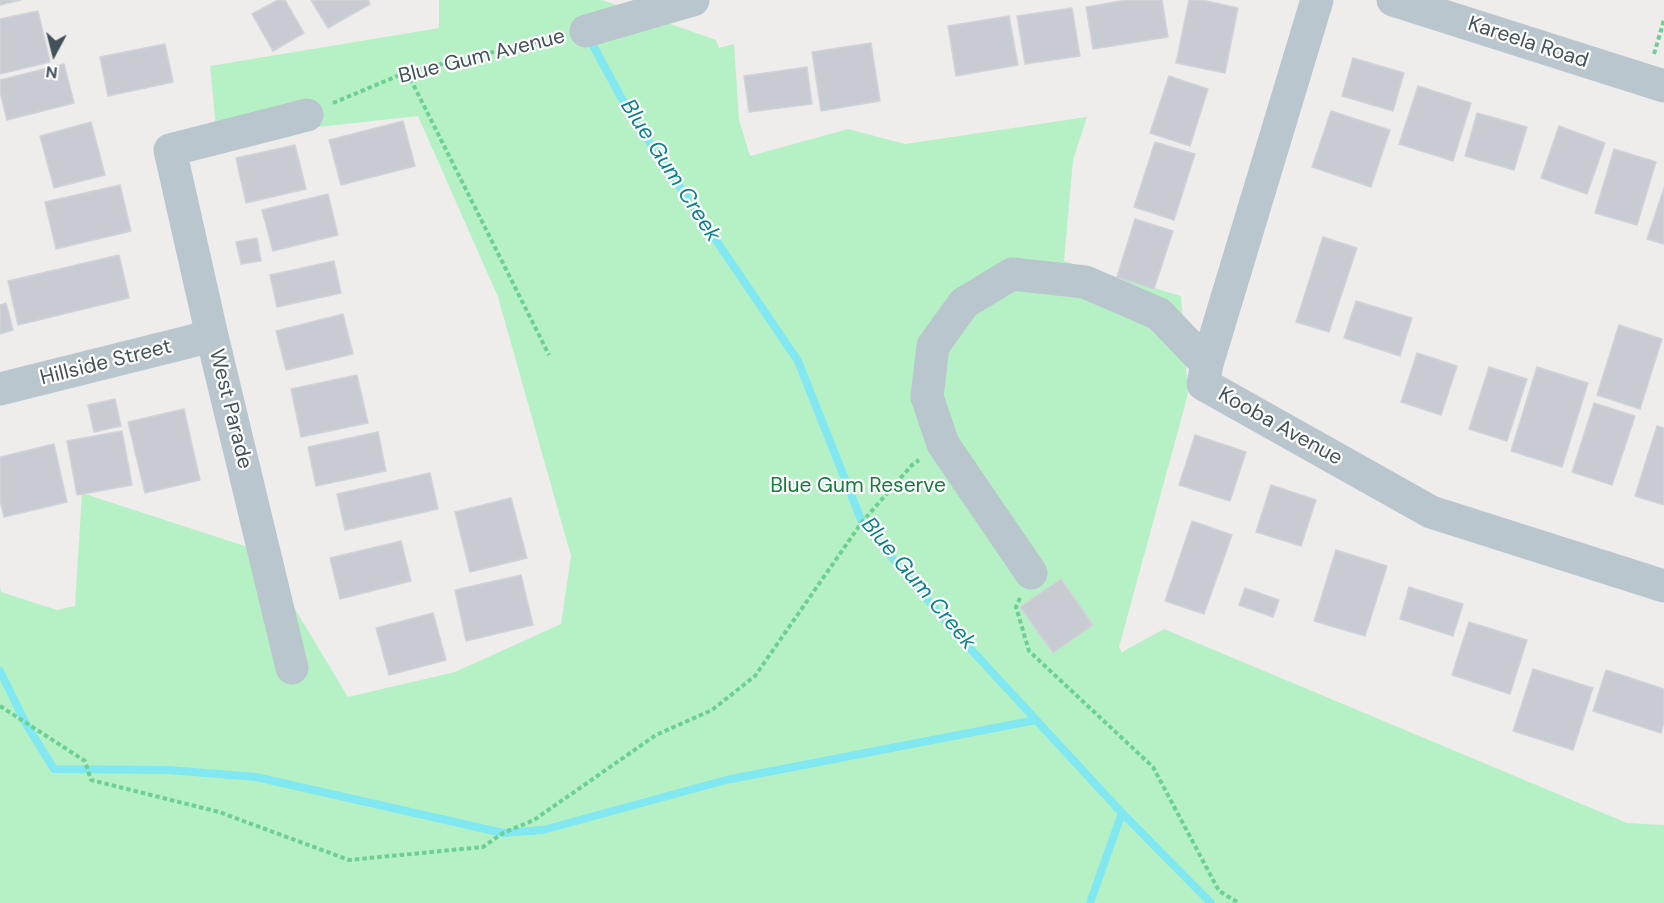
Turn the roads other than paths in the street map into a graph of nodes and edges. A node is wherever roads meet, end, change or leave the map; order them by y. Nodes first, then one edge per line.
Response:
1 (693, 0) edge
2 (1317, 0) edge
3 (1393, 0) edge
4 (585, 31) road end
5 (1664, 86) edge
6 (307, 115) road end
7 (212, 336) junction
8 (1207, 364) junction
9 (0, 389) edge
10 (1031, 573) road end
11 (1664, 586) edge
12 (292, 668) dead end

1 - 4 street, Blue Gum Avenue
2 - 8 street, Kooba Avenue
3 - 5 street, Kareela Road
6 - 7 street, West Parade
7 - 9 street, Hillside Street
7 - 12 street, West Parade
8 - 10 street
8 - 11 street, Kooba Avenue

